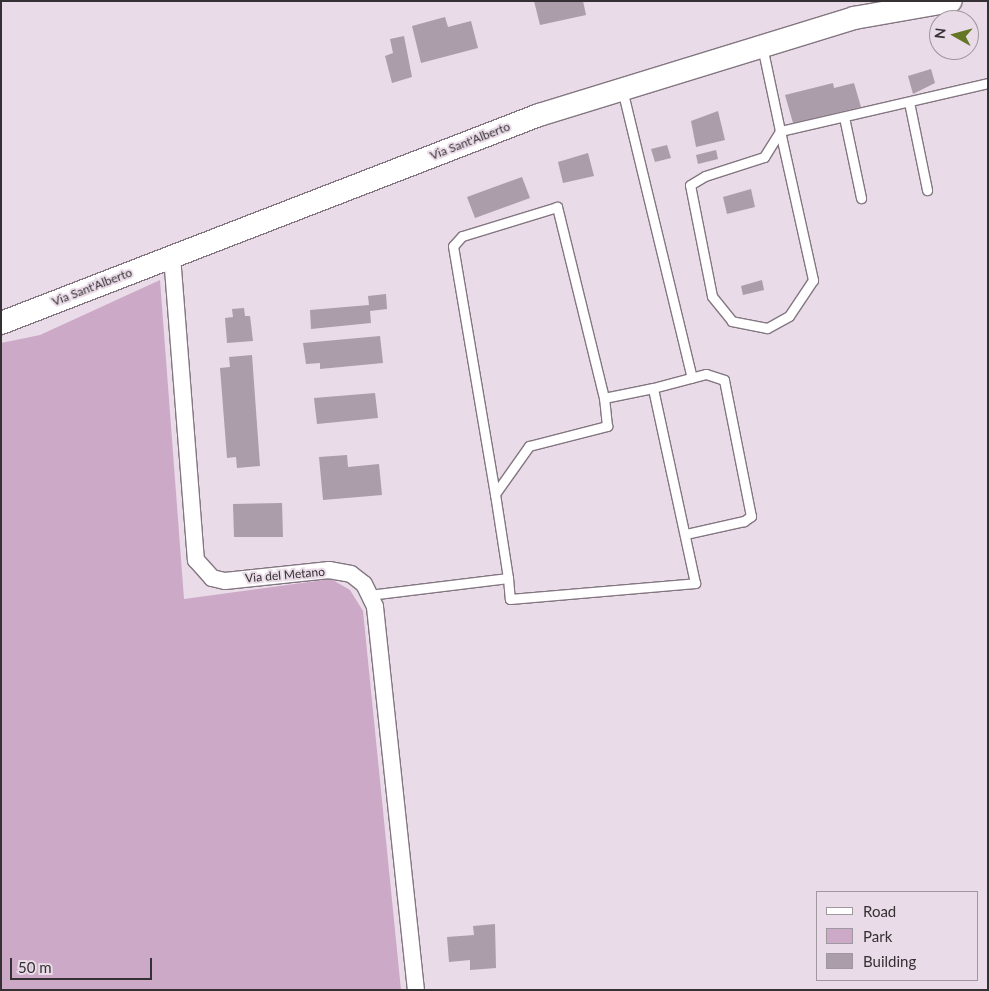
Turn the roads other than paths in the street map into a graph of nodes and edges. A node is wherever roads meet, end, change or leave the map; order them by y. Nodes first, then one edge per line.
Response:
1 (951, 1) edge
2 (761, 44) junction
3 (988, 83) edge
4 (622, 88) junction
5 (909, 102) junction
6 (844, 117) junction
7 (780, 131) junction
8 (927, 190) dead end
9 (861, 198) dead end
10 (172, 256) junction
11 (1, 323) edge
12 (692, 378) junction
13 (653, 388) junction
14 (604, 398) junction
15 (495, 494) junction
16 (686, 534) junction
17 (508, 578) junction
18 (369, 596) junction
19 (416, 990) edge

1 - 2 main road, Via Sant'Alberto
2 - 4 main road, Via Sant'Alberto
2 - 7 lane
3 - 5 lane
4 - 10 main road, Via Sant'Alberto
4 - 12 lane
5 - 6 lane
5 - 8 lane
6 - 7 lane
6 - 9 lane
7 - 7 lane
10 - 11 main road, Via Sant'Alberto
10 - 18 street, Via del Metano
12 - 13 lane
12 - 16 lane
13 - 14 lane
13 - 16 lane
14 - 15 lane
14 - 15 lane
15 - 17 lane
16 - 17 lane
17 - 18 lane
18 - 19 street, Via del Metano

